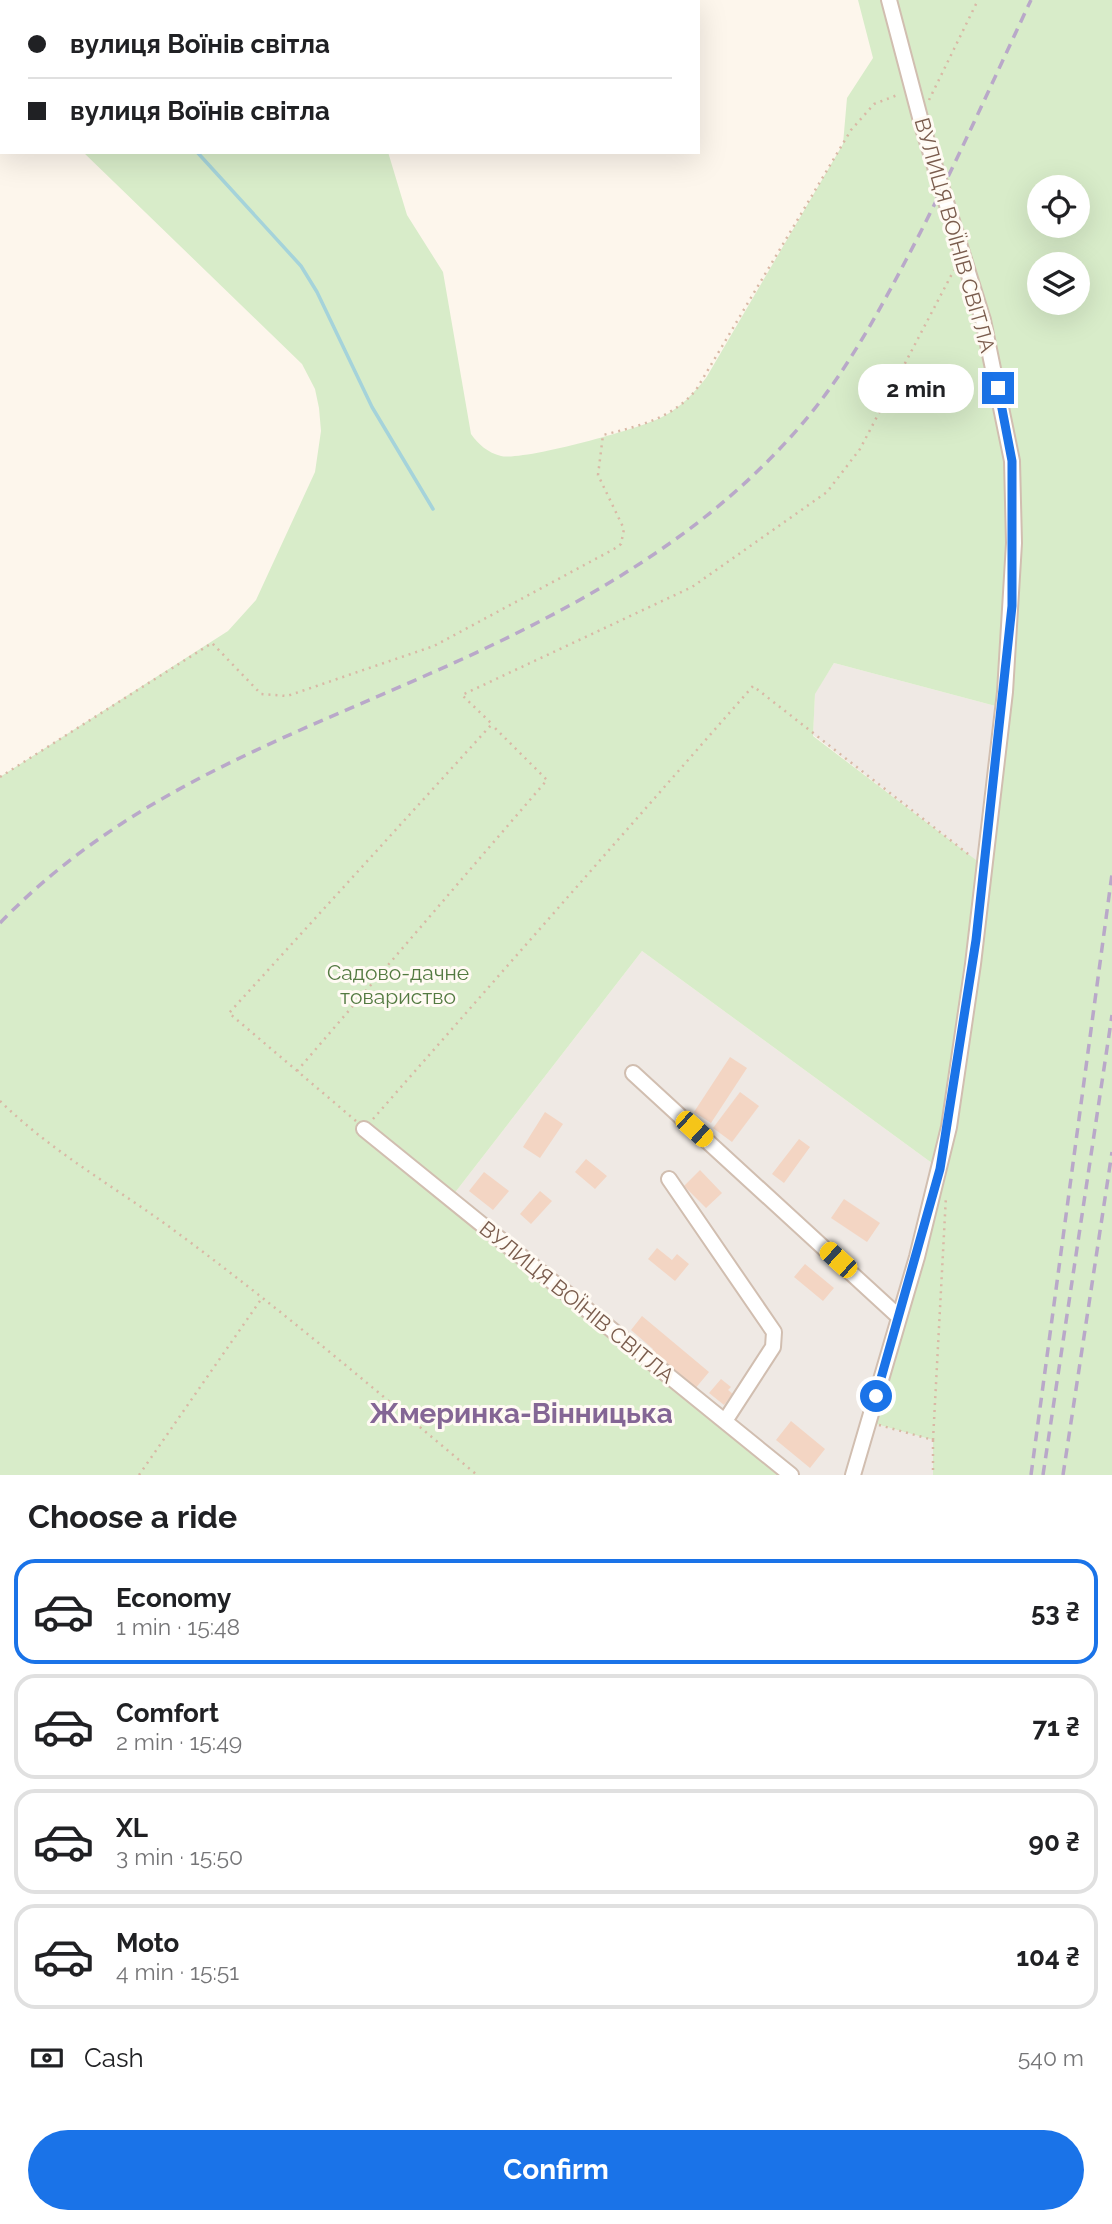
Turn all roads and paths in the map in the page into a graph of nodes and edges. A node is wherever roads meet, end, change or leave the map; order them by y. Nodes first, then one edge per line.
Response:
1 (889, 0) edge
2 (978, 0) edge
3 (913, 89) junction
4 (920, 119) junction
5 (962, 255) junction
6 (492, 724) junction
7 (0, 777) edge
8 (985, 867) junction
9 (297, 1071) junction
10 (633, 1073) dead end
11 (0, 1101) edge
12 (364, 1129) junction
13 (669, 1179) dead end
14 (945, 1190) dead end
15 (262, 1298) junction
16 (899, 1317) junction
17 (724, 1422) junction
18 (869, 1422) junction
19 (933, 1440) junction
20 (139, 1475) edge
21 (477, 1475) edge
22 (790, 1475) edge
23 (853, 1475) edge
24 (933, 1475) edge

1 - 3 street, ВУЛИЦЯ ВОЇНІВ СВІТЛА
2 - 4 path
3 - 4 street, ВУЛИЦЯ ВОЇНІВ СВІТЛА
3 - 7 path
4 - 5 street, ВУЛИЦЯ ВОЇНІВ СВІТЛА
5 - 6 path
5 - 8 street, ВУЛИЦЯ ВОЇНІВ СВІТЛА
6 - 9 path
6 - 9 path
8 - 12 path
8 - 16 street, ВУЛИЦЯ ВОЇНІВ СВІТЛА
9 - 12 path
10 - 16 street
11 - 15 path
12 - 17 street, ВУЛИЦЯ ВОЇНІВ СВІТЛА
13 - 17 street
14 - 19 path
15 - 20 path
15 - 21 path
16 - 18 street, ВУЛИЦЯ ВОЇНІВ СВІТЛА
17 - 22 street, ВУЛИЦЯ ВОЇНІВ СВІТЛА
18 - 19 path
18 - 23 street, ВУЛИЦЯ ВОЇНІВ СВІТЛА
19 - 24 path

